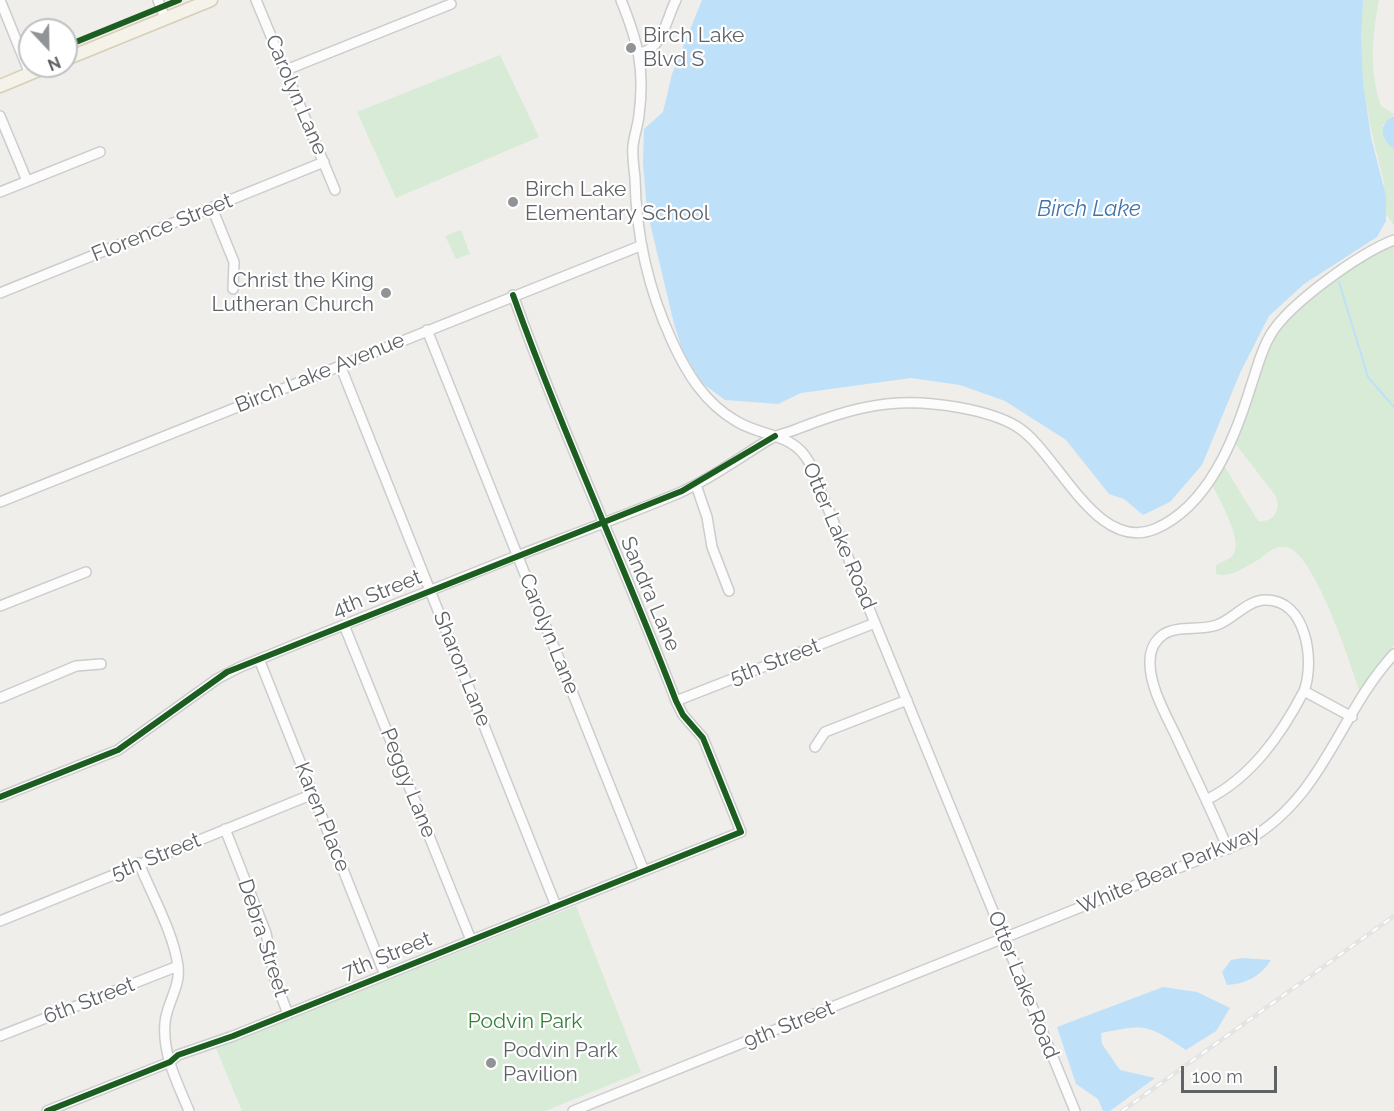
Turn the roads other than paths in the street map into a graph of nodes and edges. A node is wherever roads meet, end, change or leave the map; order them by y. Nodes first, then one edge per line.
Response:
1 (0, 0) edge
2 (158, 0) edge
3 (211, 0) edge
4 (256, 0) edge
5 (621, 0) edge
6 (676, 0) edge
7 (451, 4) dead end
8 (165, 18) junction
9 (18, 44) edge
10 (639, 53) junction
11 (78, 54) edge
12 (286, 70) junction
13 (20, 78) edge
14 (0, 86) edge
15 (0, 116) edge
16 (100, 152) dead end
17 (324, 162) junction
18 (27, 181) junction
19 (336, 190) dead end
20 (0, 192) edge
21 (212, 208) junction
22 (1394, 240) edge
23 (640, 246) junction
24 (233, 289) dead end
25 (0, 293) edge
26 (513, 295) junction
27 (427, 330) junction
28 (340, 365) junction
29 (775, 436) junction
30 (696, 485) junction
31 (0, 502) edge
32 (603, 524) junction
33 (518, 556) junction
34 (86, 572) dead end
35 (431, 591) junction
36 (729, 591) dead end
37 (0, 606) edge
38 (875, 623) junction
39 (344, 625) junction
40 (1394, 654) edge
41 (259, 659) junction
42 (101, 664) dead end
43 (1304, 691) junction
44 (0, 698) edge
45 (907, 700) junction
46 (676, 701) junction
47 (1352, 717) junction
48 (815, 747) dead end
49 (313, 794) junction
50 (0, 797) edge
51 (1206, 800) junction
52 (225, 829) junction
53 (741, 832) joint
54 (1228, 849) junction
55 (139, 863) junction
56 (644, 871) junction
57 (556, 906) junction
58 (0, 921) edge
59 (1005, 939) junction
60 (471, 940) junction
61 (178, 966) junction
62 (385, 975) junction
63 (288, 1014) junction
64 (0, 1036) edge
65 (170, 1062) junction
66 (47, 1111) edge
67 (189, 1111) edge
68 (573, 1111) edge
69 (1075, 1111) edge

1 - 9 street
2 - 8 street
3 - 8 main road
4 - 12 street, Carolyn Lane
5 - 10 street, Otter Lake Road
6 - 10 street
7 - 12 street
8 - 11 main road
10 - 23 street, Otter Lake Road
12 - 17 street, Carolyn Lane
13 - 14 main road
15 - 18 street
16 - 18 street
17 - 19 street, Carolyn Lane
17 - 21 street, Florence Street
18 - 20 street
21 - 24 street
21 - 25 street, Florence Street
22 - 29 street, 4th Street
23 - 26 street, Birch Lake Avenue
23 - 29 street, Otter Lake Road
26 - 27 street, Birch Lake Avenue
26 - 32 street, Sandra Lane
27 - 28 street, Birch Lake Avenue
27 - 33 street, Carolyn Lane
28 - 31 street, Birch Lake Avenue
28 - 35 street, Sharon Lane
29 - 30 street, 4th Street
29 - 38 street, Otter Lake Road
30 - 32 street, 4th Street
30 - 36 street
32 - 33 street, 4th Street
32 - 46 street, Sandra Lane
33 - 35 street, 4th Street
33 - 56 street, Carolyn Lane
34 - 37 street
35 - 39 street, 4th Street
35 - 57 street, Sharon Lane
38 - 45 street, Otter Lake Road
38 - 46 street, 5th Street
39 - 41 street, 4th Street
39 - 60 street, Peggy Lane
40 - 47 street, White Bear Parkway
41 - 49 street, Karen Place
41 - 50 street, 4th Street
42 - 44 street
43 - 47 street
43 - 51 street
43 - 51 street
45 - 48 street
45 - 59 street, Otter Lake Road
46 - 53 street, Sandra Lane
47 - 54 street, White Bear Parkway
49 - 52 street, 5th Street
49 - 62 street, Karen Place
51 - 54 street
52 - 55 street, 5th Street
52 - 63 street, Debra Street
53 - 56 street, 7th Street
54 - 59 street, White Bear Parkway
55 - 58 street, 5th Street
55 - 61 street
56 - 57 street, 7th Street
57 - 60 street, 7th Street
59 - 68 street, 9th Street
59 - 69 street, Otter Lake Road
60 - 62 street, 7th Street
61 - 64 street, 6th Street
61 - 65 street
62 - 63 street, 7th Street
63 - 65 street, 7th Street
65 - 66 street, 7th Street
65 - 67 street

